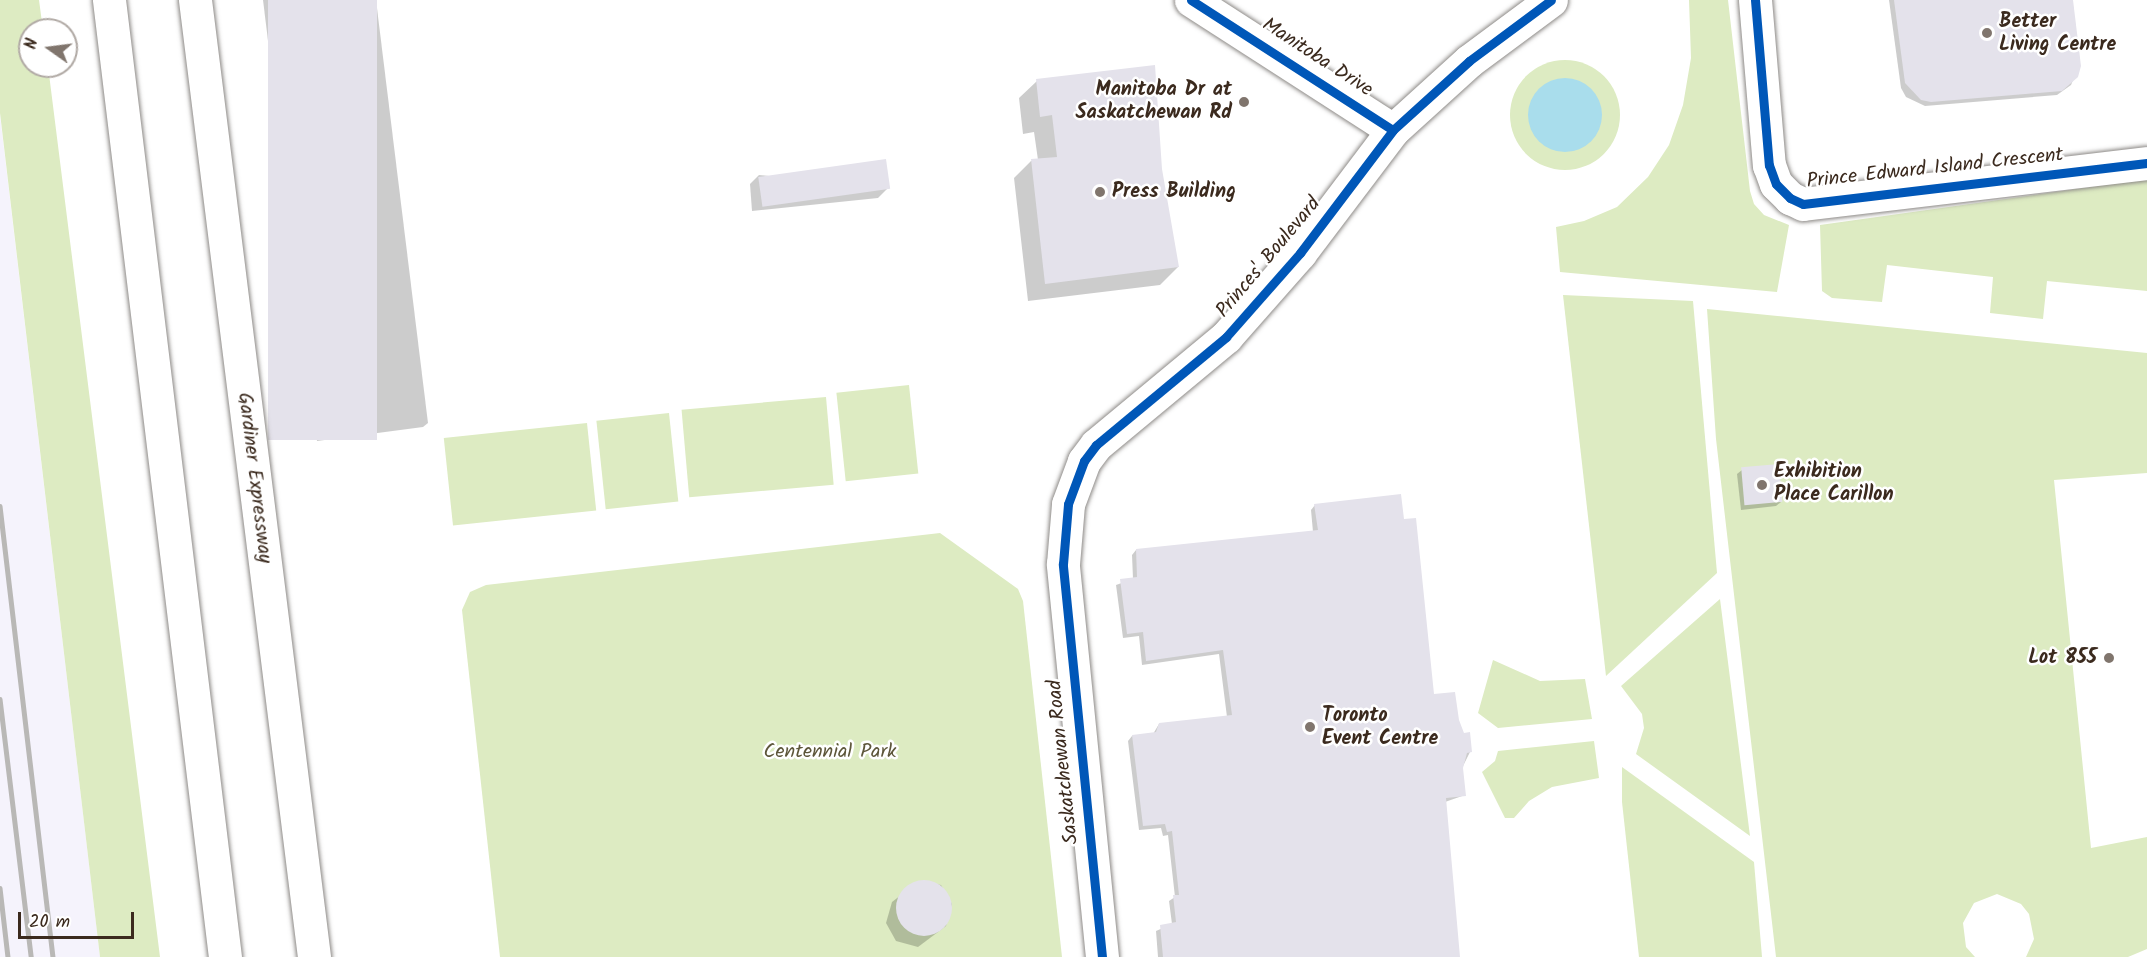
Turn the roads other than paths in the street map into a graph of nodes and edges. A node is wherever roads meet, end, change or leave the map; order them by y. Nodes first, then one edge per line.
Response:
1 (109, 0) edge
2 (195, 0) edge
3 (1191, 0) edge
4 (1551, 0) edge
5 (1755, 0) edge
6 (1393, 130) junction
7 (2147, 163) edge
8 (1063, 564) joint
9 (225, 957) edge
10 (314, 957) edge
11 (1102, 957) edge

1 - 9 main road
2 - 10 main road, Gardiner Expressway
3 - 6 main road, Manitoba Drive
4 - 6 main road, Princes' Boulevard
5 - 7 main road, Prince Edward Island Crescent
6 - 8 main road, Princes' Boulevard
8 - 11 main road, Saskatchewan Road

